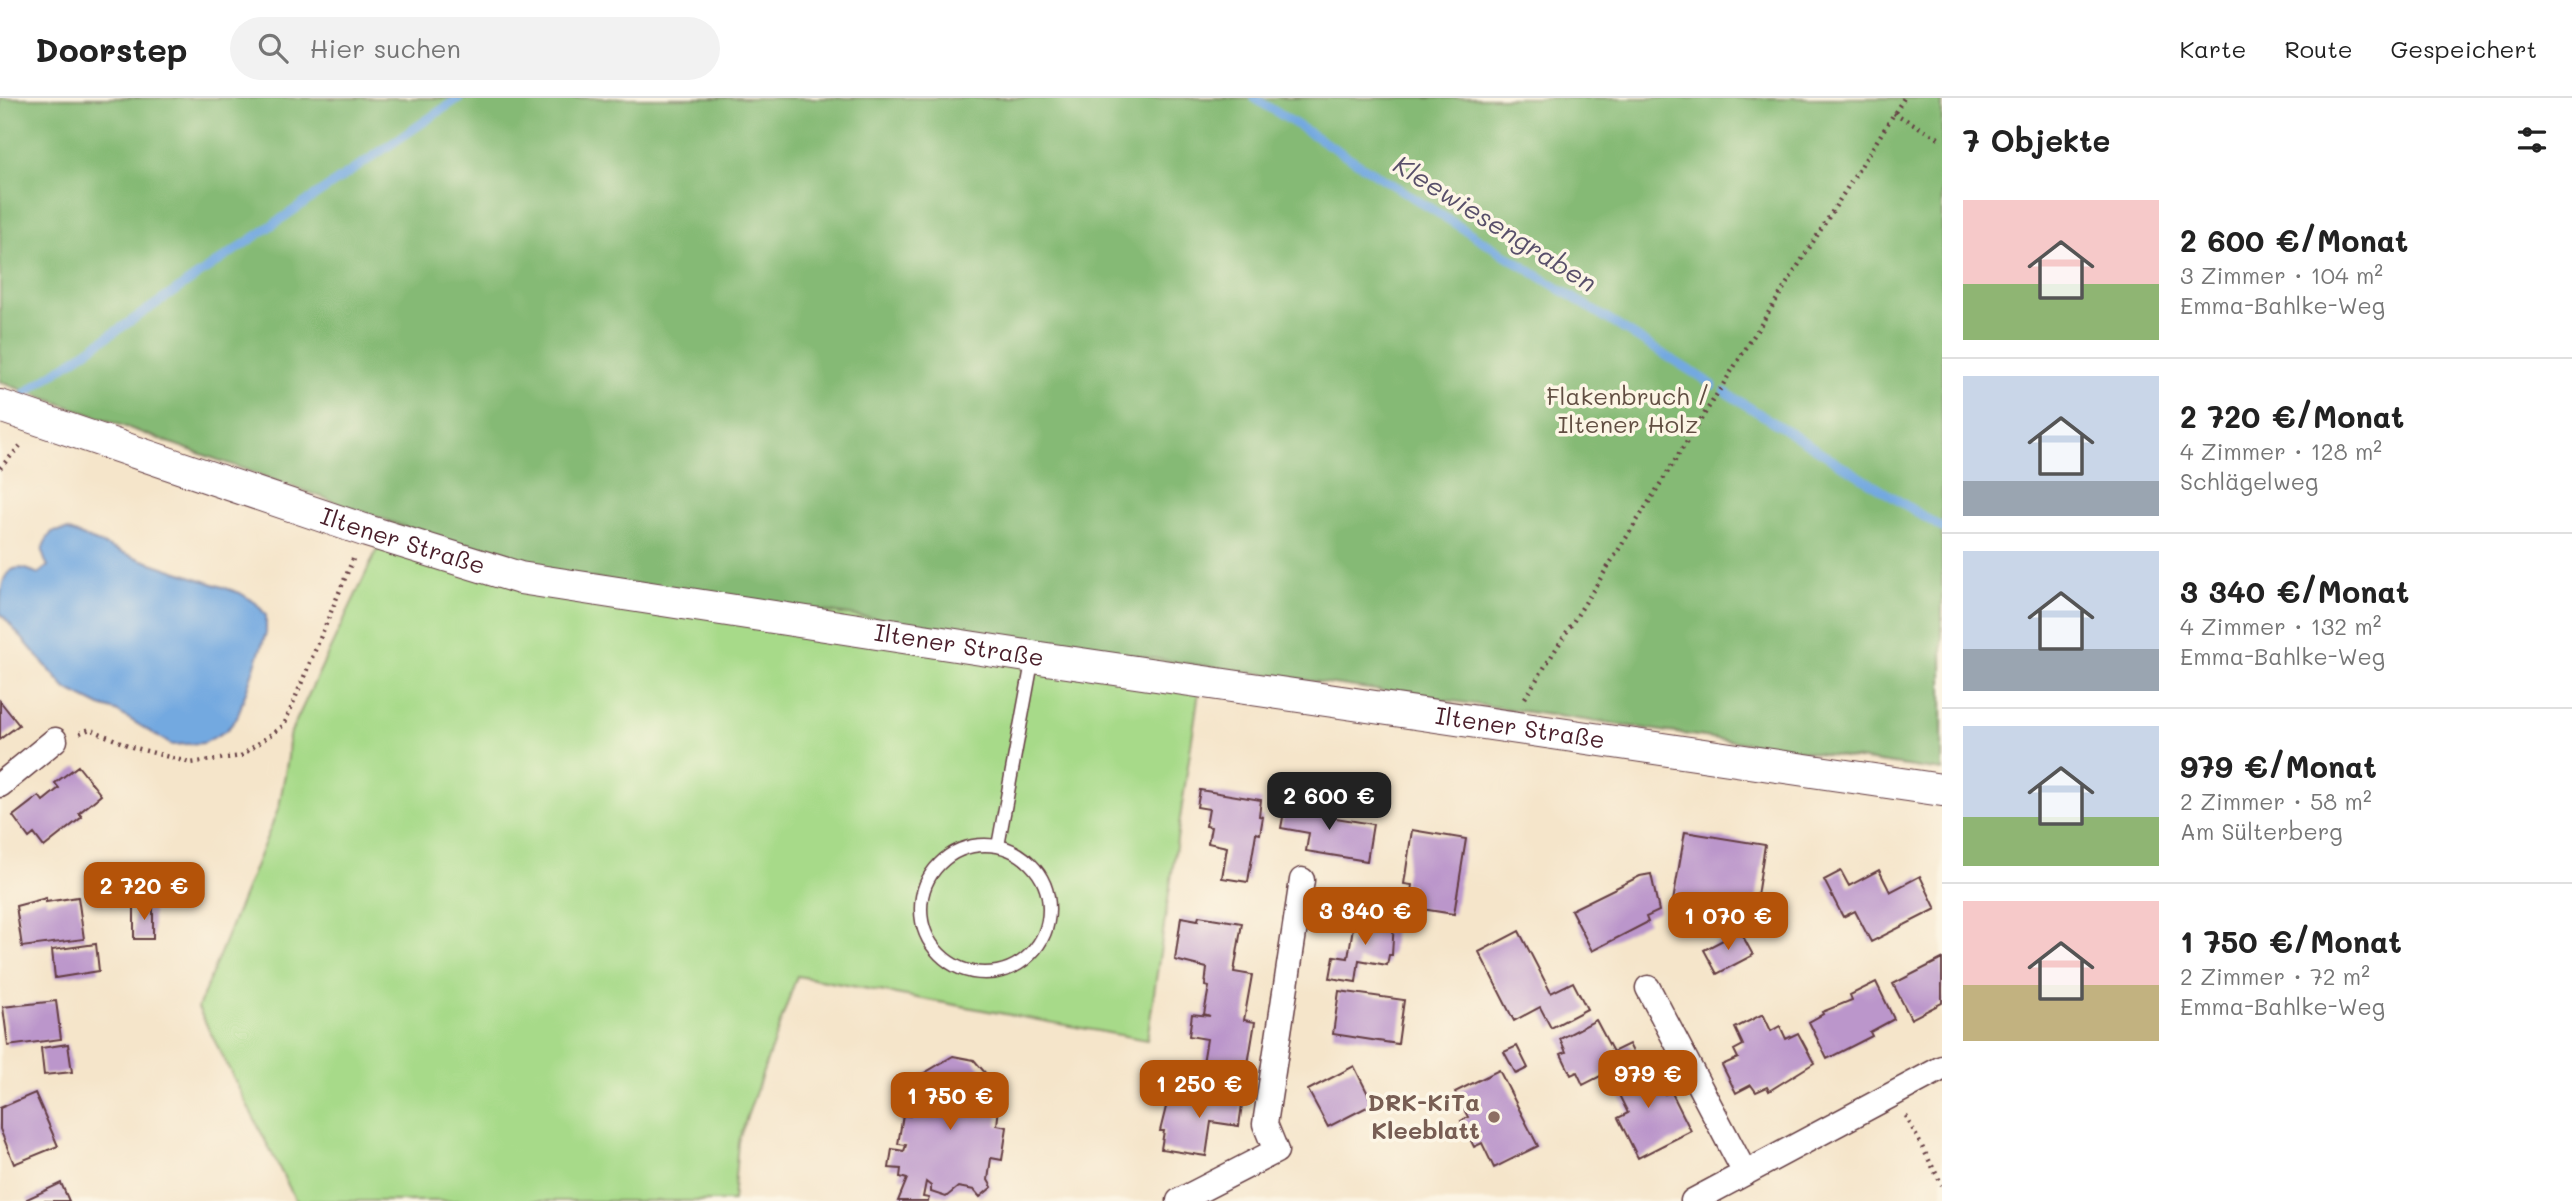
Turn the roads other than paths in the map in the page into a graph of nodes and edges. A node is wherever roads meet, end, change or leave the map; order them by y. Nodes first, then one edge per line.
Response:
1 (0, 406) edge
2 (1033, 657) junction
3 (55, 740) road end
4 (0, 785) edge
5 (1942, 790) edge
6 (998, 846) junction
7 (1302, 880) dead end
8 (1648, 988) dead end
9 (1942, 1068) edge
10 (1745, 1173) junction
11 (1179, 1201) edge
12 (1693, 1201) edge

1 - 2 street, Iltener Straße
2 - 5 street, Iltener Straße
2 - 6 lane
3 - 4 street
6 - 6 lane
7 - 11 street
8 - 10 street
9 - 10 street
10 - 12 street

